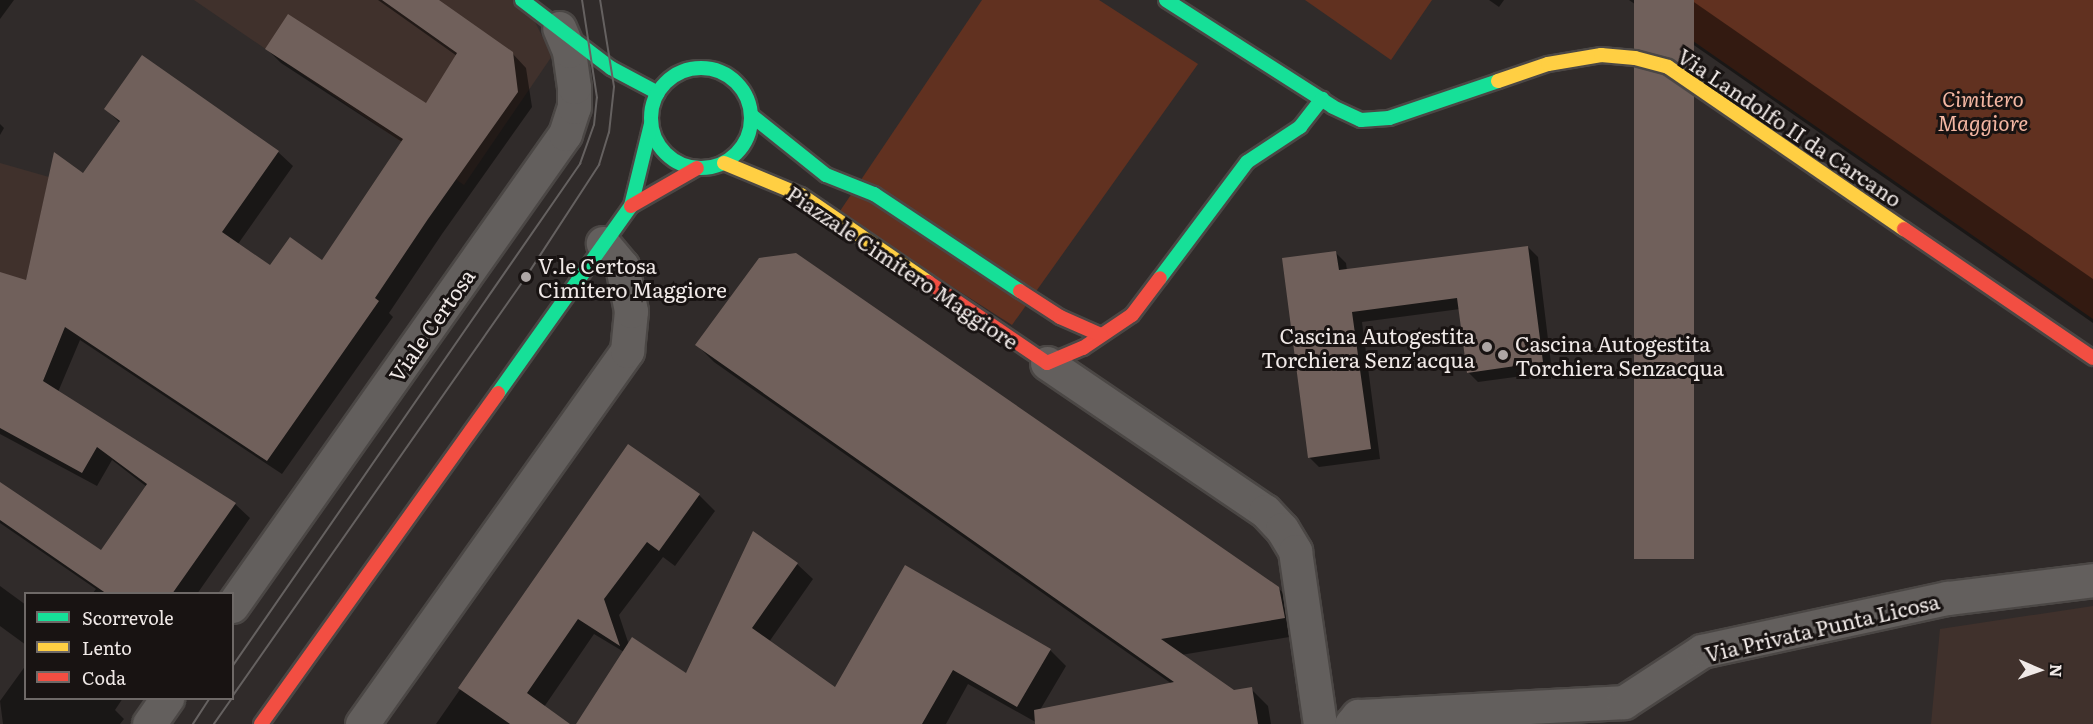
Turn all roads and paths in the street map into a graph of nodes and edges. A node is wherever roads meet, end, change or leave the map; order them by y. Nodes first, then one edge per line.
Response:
1 (522, 0) edge
2 (1166, 0) edge
3 (559, 28) junction
4 (658, 93) junction
5 (1322, 99) junction
6 (751, 115) junction
7 (651, 124) junction
8 (724, 163) junction
9 (697, 168) junction
10 (631, 206) junction
11 (603, 243) junction
12 (1101, 335) junction
13 (2093, 358) edge
14 (1047, 363) junction
15 (2093, 580) edge
16 (234, 603) edge
17 (166, 700) edge
18 (149, 724) edge
19 (261, 724) edge
20 (362, 724) edge
21 (1320, 724) edge
22 (1351, 724) edge

1 - 3 main road
2 - 5 main road
3 - 4 main road
3 - 16 street, Viale Certosa
4 - 6 main road
4 - 7 main road
5 - 12 main road
5 - 13 main road, Via Landolfo II da Carcano
6 - 8 main road
6 - 12 main road, Piazzale Cimitero Maggiore
7 - 9 main road
7 - 10 main road
8 - 9 main road
8 - 14 main road, Piazzale Cimitero Maggiore
9 - 10 main road
10 - 11 main road
11 - 19 main road
11 - 20 street
12 - 14 main road
14 - 21 street, Piazzale Cimitero Maggiore
15 - 22 street, Via Privata Punta Licosa
17 - 18 street

